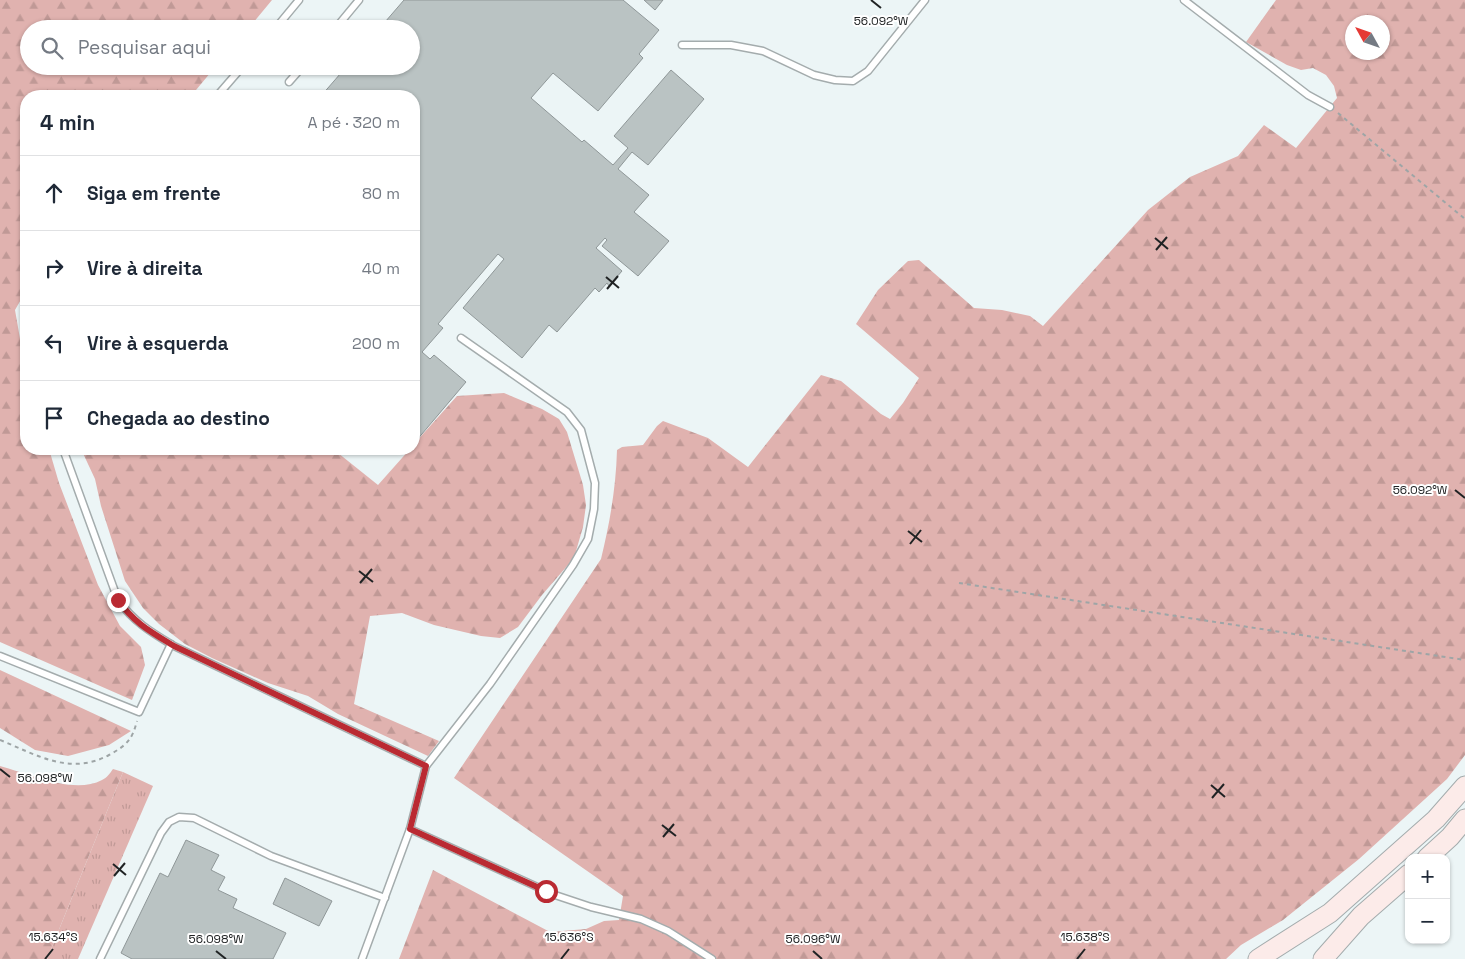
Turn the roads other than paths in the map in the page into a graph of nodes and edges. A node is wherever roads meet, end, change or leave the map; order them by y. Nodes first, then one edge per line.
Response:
1 (299, 0) edge
2 (359, 0) edge
3 (925, 0) edge
4 (1184, 0) edge
5 (282, 20) edge
6 (342, 20) edge
7 (682, 45) dead end
8 (236, 75) edge
9 (295, 75) edge
10 (289, 82) dead end
11 (223, 90) edge
12 (1330, 107) road end
13 (461, 338) dead end
14 (65, 455) edge
15 (171, 644) junction
16 (0, 656) edge
17 (426, 766) junction
18 (1465, 786) edge
19 (1465, 819) edge
20 (410, 829) junction
21 (1431, 854) edge
22 (1405, 878) edge
23 (1395, 887) junction
24 (386, 898) junction
25 (100, 959) edge
26 (362, 959) edge
27 (712, 959) edge
28 (1258, 959) edge
29 (1323, 959) edge
30 (1336, 959) edge

1 - 5 lane
2 - 6 lane
3 - 7 lane
4 - 12 lane
8 - 11 lane
9 - 10 lane
13 - 17 lane
14 - 15 lane
15 - 16 lane
15 - 17 lane
17 - 20 lane
18 - 28 main road
19 - 21 main road
20 - 24 lane
20 - 27 lane
22 - 23 main road
23 - 29 main road
23 - 30 main road
24 - 25 lane
24 - 26 lane

